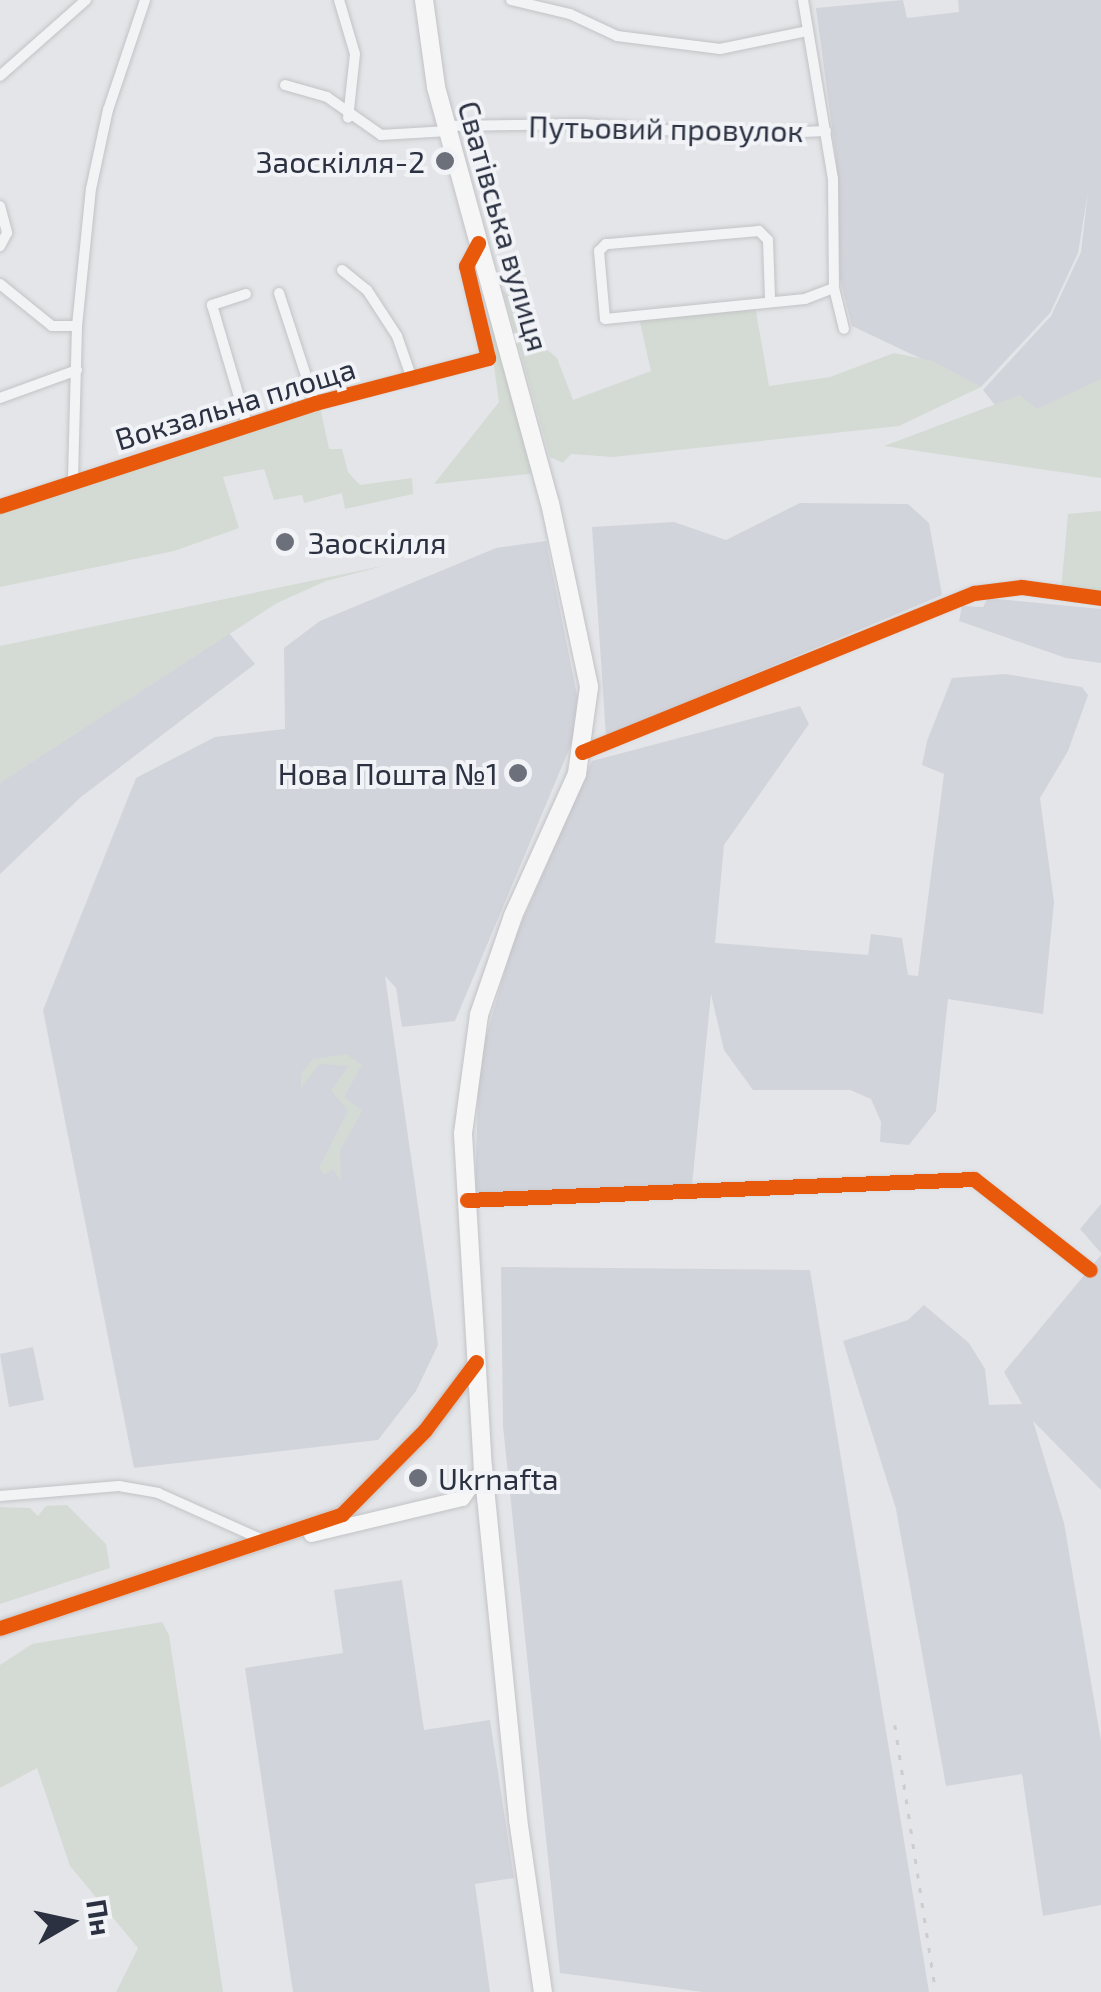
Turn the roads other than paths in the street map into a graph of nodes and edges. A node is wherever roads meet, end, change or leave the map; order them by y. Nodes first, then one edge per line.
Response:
1 (86, 0) edge
2 (145, 0) edge
3 (339, 0) edge
4 (424, 0) edge
5 (511, 0) edge
6 (803, 0) edge
7 (808, 31) junction
8 (0, 76) edge
9 (285, 85) dead end
10 (348, 118) junction
11 (448, 128) junction
12 (826, 131) junction
13 (0, 206) edge
14 (478, 243) junction
15 (0, 246) edge
16 (342, 270) dead end
17 (0, 284) edge
18 (834, 288) junction
19 (279, 293) dead end
20 (246, 294) dead end
21 (770, 298) junction
22 (77, 326) junction
23 (844, 329) dead end
24 (77, 370) junction
25 (412, 379) junction
26 (0, 398) edge
27 (315, 403) junction
28 (247, 424) junction
29 (73, 479) junction
30 (1, 504) edge
31 (1101, 598) edge
32 (582, 752) junction
33 (467, 1200) junction
34 (1090, 1270) dead end
35 (476, 1362) junction
36 (484, 1467) junction
37 (0, 1496) edge
38 (268, 1543) junction
39 (0, 1628) edge
40 (543, 1992) edge

1 - 8 street
2 - 22 street
3 - 10 street
4 - 11 main road, Сватівська вулиця
5 - 7 street
6 - 7 street
7 - 12 street
9 - 10 street, Путьовий провулок
10 - 11 street, Путьовий провулок
11 - 12 street, Путьовий провулок
11 - 14 main road, Сватівська вулиця
12 - 18 street
13 - 15 street
14 - 25 street, Вокзальна площа
14 - 32 main road, Сватівська вулиця
16 - 25 street
17 - 22 street
18 - 21 street
18 - 23 street
19 - 27 street
20 - 28 street
21 - 21 street
22 - 24 street
24 - 26 street
24 - 29 street
25 - 27 street, Вокзальна площа
27 - 28 street, Вокзальна площа
28 - 29 street, Вокзальна площа
29 - 30 street, Вокзальна площа
31 - 32 street
32 - 33 main road, Сватівська вулиця
33 - 34 street
33 - 35 main road, Сватівська вулиця
35 - 36 main road, Сватівська вулиця
35 - 38 street
36 - 38 street
36 - 40 main road, Сватівська вулиця
37 - 38 street
38 - 39 street

